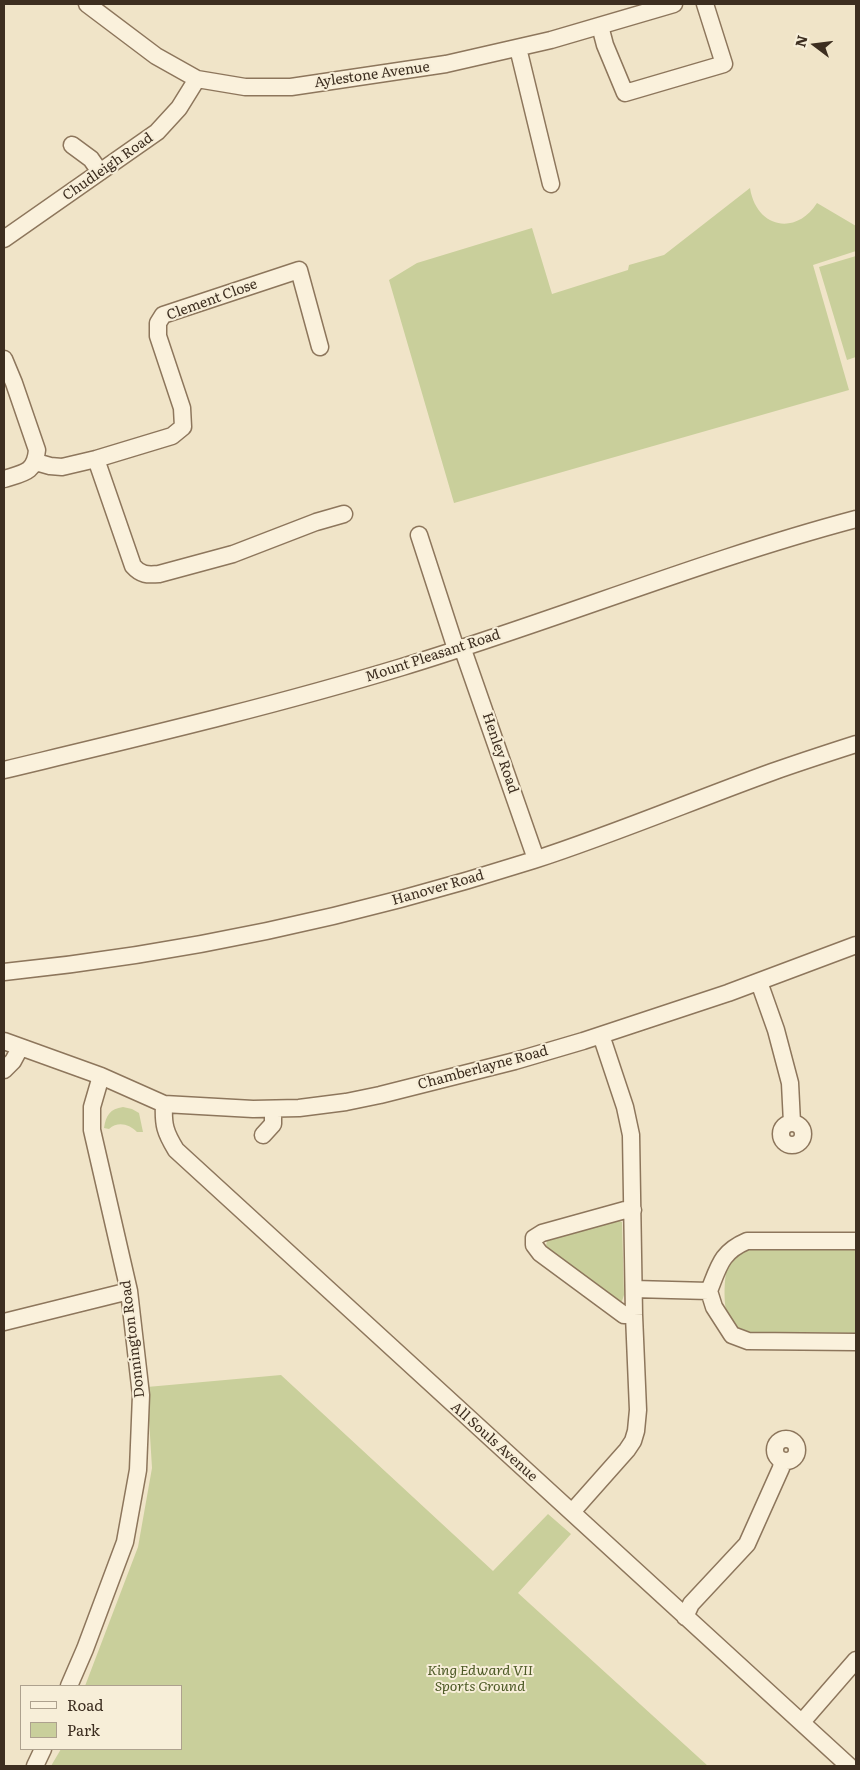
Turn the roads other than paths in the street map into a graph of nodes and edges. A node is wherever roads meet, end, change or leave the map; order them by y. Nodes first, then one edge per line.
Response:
1 (87, 4) edge
2 (674, 4) edge
3 (705, 4) edge
4 (600, 26) junction
5 (518, 48) junction
6 (197, 79) junction
7 (72, 145) dead end
8 (100, 172) junction
9 (551, 184) dead end
10 (4, 239) edge
11 (320, 347) dead end
12 (4, 359) edge
13 (96, 459) junction
14 (36, 462) junction
15 (4, 480) edge
16 (344, 514) dead end
17 (856, 519) edge
18 (419, 535) dead end
19 (459, 648) junction
20 (856, 744) edge
21 (4, 770) edge
22 (536, 859) junction
23 (856, 945) edge
24 (4, 972) edge
25 (759, 982) junction
26 (601, 1035) junction
27 (4, 1041) edge
28 (20, 1048) junction
29 (4, 1070) edge
30 (102, 1076) junction
31 (164, 1104) junction
32 (273, 1109) junction
33 (792, 1123) dead end
34 (264, 1135) dead end
35 (633, 1210) junction
36 (856, 1241) edge
37 (634, 1289) junction
38 (709, 1290) junction
39 (129, 1291) junction
40 (634, 1315) junction
41 (4, 1322) edge
42 (856, 1342) edge
43 (782, 1460) dead end
44 (572, 1512) junction
45 (686, 1617) junction
46 (856, 1660) edge
47 (69, 1685) edge
48 (802, 1722) junction
49 (43, 1750) edge
50 (35, 1766) edge
51 (849, 1766) edge

1 - 6 street, Aylestone Avenue
2 - 4 street, Aylestone Avenue
3 - 4 street
4 - 5 street, Aylestone Avenue
5 - 6 street, Aylestone Avenue
5 - 9 street
6 - 8 street, Chudleigh Road
7 - 8 street
8 - 10 street, Chudleigh Road
11 - 13 street, Clement Close
12 - 14 street
13 - 14 street, Clement Close
13 - 16 street
14 - 15 street
17 - 19 street, Mount Pleasant Road
18 - 19 street, Henley Road
19 - 21 street, Mount Pleasant Road
19 - 22 street, Henley Road
20 - 22 street, Hanover Road
22 - 24 street, Hanover Road
23 - 25 street, Chamberlayne Road
25 - 26 street, Chamberlayne Road
25 - 33 street
26 - 32 street, Chamberlayne Road
26 - 35 street
27 - 28 street, Chamberlayne Road
28 - 29 street
28 - 30 street, Chamberlayne Road
30 - 31 street, Chamberlayne Road
30 - 39 street, Donnington Road
31 - 32 street, Chamberlayne Road
31 - 44 street, All Souls Avenue
32 - 34 street
35 - 37 street
35 - 40 street
36 - 38 street
37 - 38 street
37 - 40 street
38 - 42 street
39 - 41 street
39 - 47 street, Donnington Road
40 - 44 street
43 - 45 street
44 - 45 street, All Souls Avenue
45 - 48 street, All Souls Avenue
46 - 48 street
48 - 51 street, All Souls Avenue
49 - 50 street

